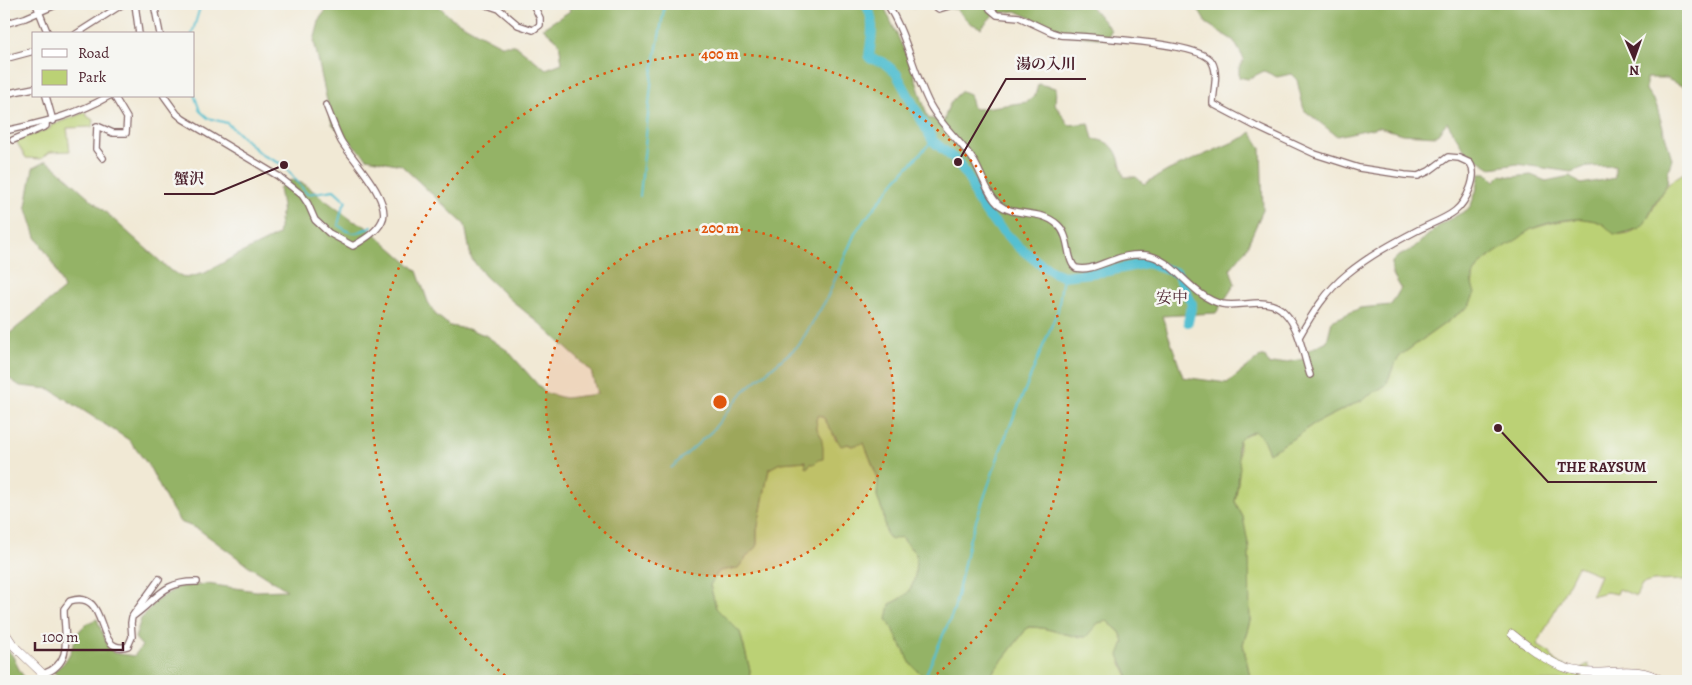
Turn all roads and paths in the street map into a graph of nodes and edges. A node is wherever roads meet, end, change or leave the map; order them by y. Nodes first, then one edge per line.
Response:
1 (36, 4) edge
2 (58, 4) edge
3 (123, 4) edge
4 (134, 4) edge
5 (154, 4) edge
6 (484, 4) edge
7 (533, 4) edge
8 (887, 4) edge
9 (932, 4) edge
10 (955, 4) edge
11 (988, 4) edge
12 (39, 12) junction
13 (4, 24) edge
14 (47, 32) edge
15 (79, 32) edge
16 (139, 32) edge
17 (160, 32) edge
18 (32, 52) edge
19 (4, 59) edge
20 (32, 88) edge
21 (4, 94) edge
22 (47, 98) edge
23 (104, 98) edge
24 (115, 98) edge
25 (165, 98) edge
26 (326, 105) dead end
27 (53, 121) junction
28 (46, 122) junction
29 (4, 126) edge
30 (13, 140) dead end
31 (103, 158) dead end
32 (1299, 337) junction
33 (1310, 375) dead end
34 (159, 579) dead end
35 (197, 582) dead end
36 (132, 617) junction
37 (4, 631) edge
38 (1512, 634) dead end
39 (43, 674) junction
40 (48, 681) edge
41 (1662, 681) edge

1 - 12 street
2 - 12 street
3 - 15 street
4 - 16 street
5 - 17 street
6 - 7 street
8 - 32 street
9 - 10 street
11 - 32 street
12 - 13 street
12 - 14 street
18 - 19 street
20 - 21 street
22 - 27 street
23 - 27 street
24 - 31 street
25 - 26 street
27 - 28 street
28 - 29 street
28 - 30 street
32 - 33 street
34 - 36 street
35 - 36 street
36 - 39 street
37 - 39 street
38 - 41 street
39 - 40 street

